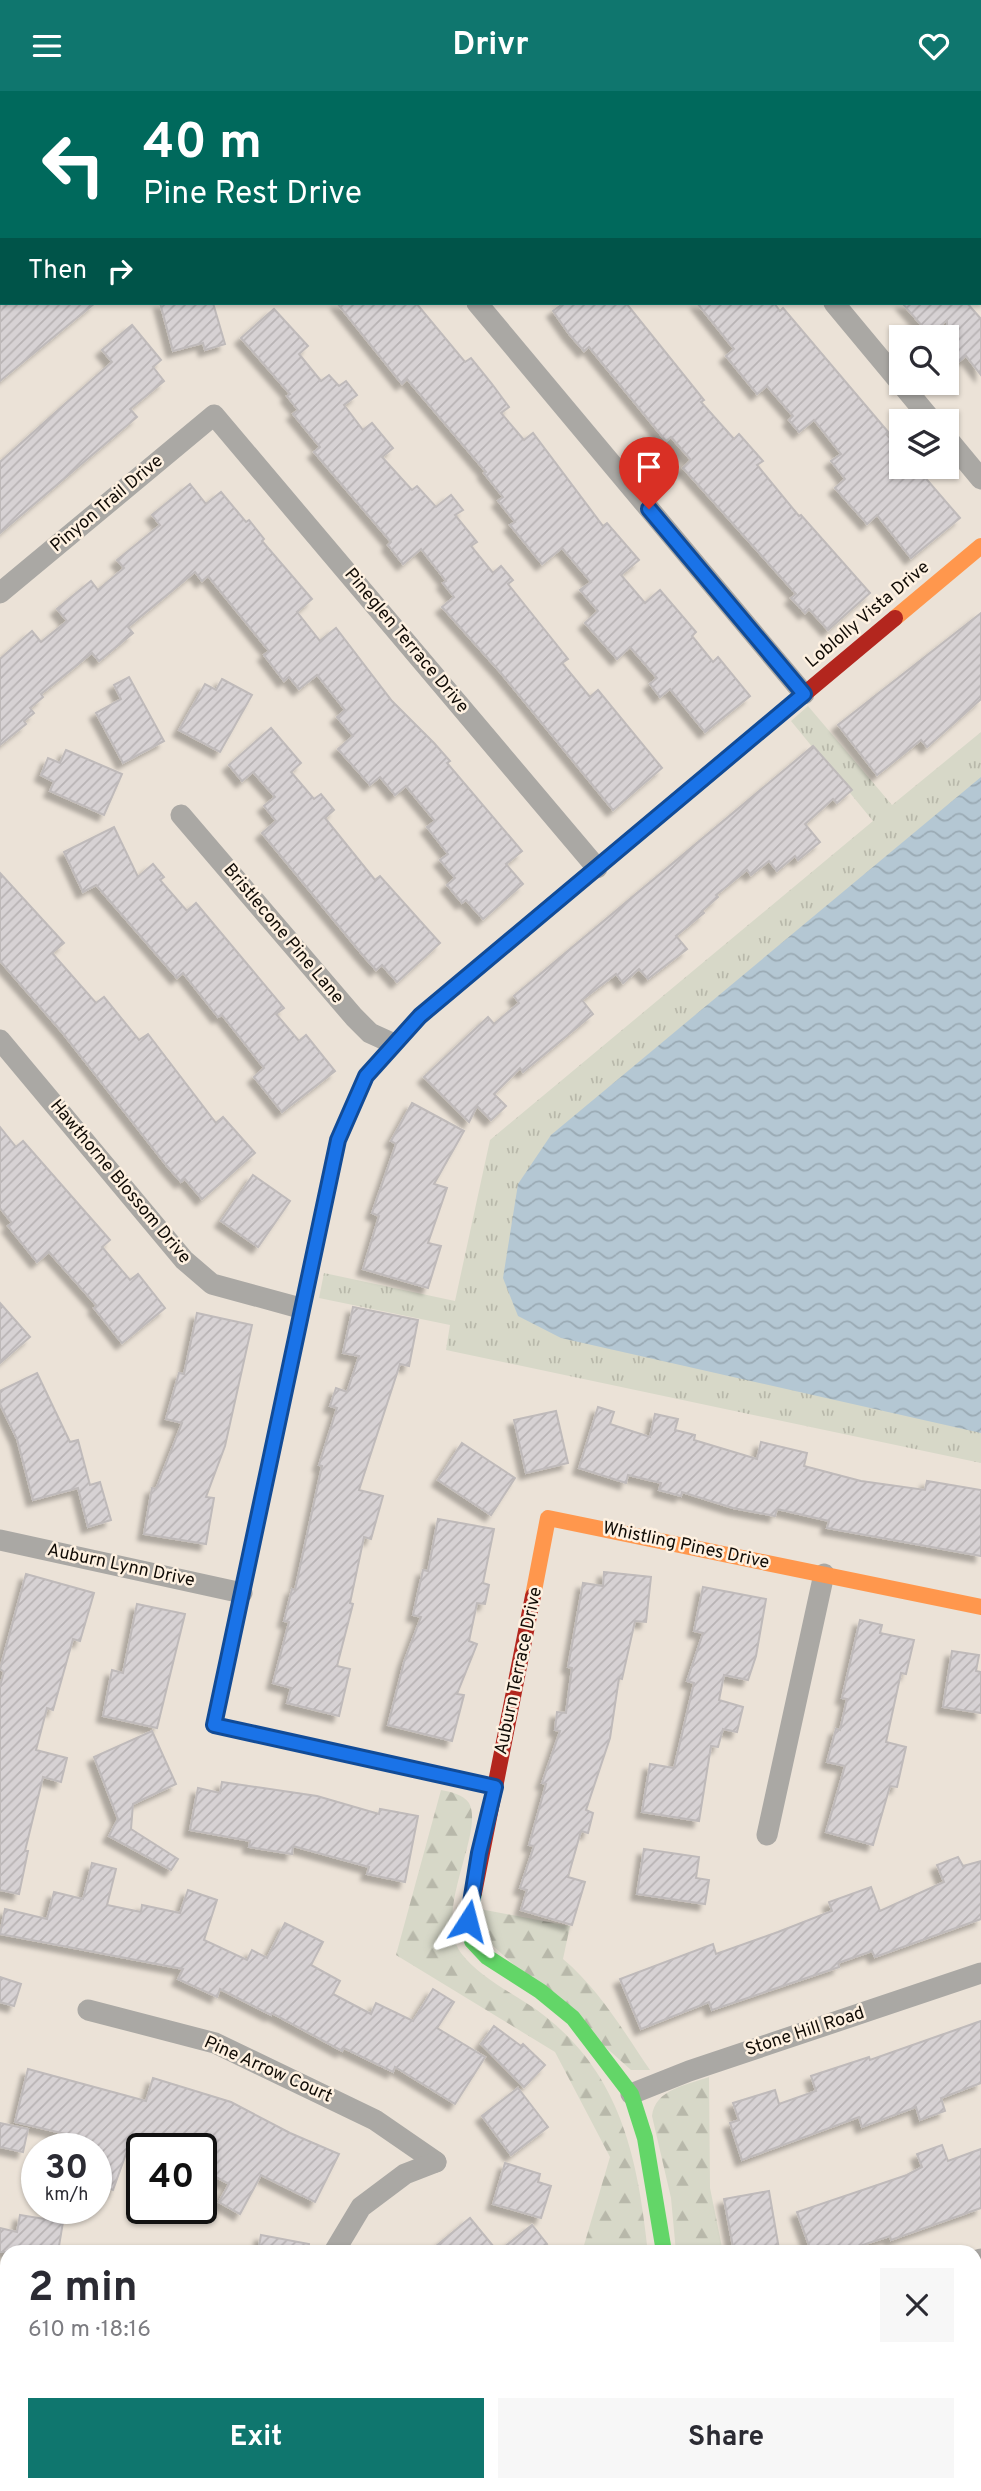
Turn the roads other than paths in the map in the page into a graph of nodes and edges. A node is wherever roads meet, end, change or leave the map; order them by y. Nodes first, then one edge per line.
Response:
1 (479, 305) edge
2 (836, 305) edge
3 (922, 409) edge
4 (214, 415) joint
5 (959, 452) edge
6 (981, 479) edge
7 (981, 546) edge
8 (1, 590) edge
9 (804, 694) junction
10 (181, 815) dead end
11 (597, 868) junction
12 (0, 1040) edge
13 (392, 1043) junction
14 (300, 1308) junction
15 (548, 1518) joint
16 (0, 1540) edge
17 (824, 1574) junction
18 (242, 1593) junction
19 (981, 1607) edge
20 (495, 1787) junction
21 (767, 1835) dead end
22 (981, 1973) edge
23 (88, 2010) dead end
24 (631, 2094) junction
25 (338, 2245) edge
26 (663, 2245) edge

1 - 9 street
2 - 3 street
4 - 8 street, Pinyon Trail Drive
4 - 11 street, Pineglen Terrace Drive
5 - 6 street
7 - 9 street, Loblolly Vista Drive
9 - 11 street, Loblolly Vista Drive
10 - 13 street, Bristlecone Pine Lane
11 - 13 street, Loblolly Vista Drive
12 - 14 street, Hawthorne Blossom Drive
13 - 14 street, Loblolly Vista Drive
14 - 18 street, Loblolly Vista Drive
15 - 17 street, Whistling Pines Drive
15 - 20 street, Auburn Terrace Drive
16 - 18 street, Auburn Lynn Drive
17 - 19 street, Whistling Pines Drive
17 - 21 street
18 - 20 street, Loblolly Vista Drive
20 - 24 street, Auburn Terrace Drive
22 - 24 street, Stone Hill Road
23 - 25 street, Pine Arrow Court
24 - 26 street, Auburn Terrace Drive

